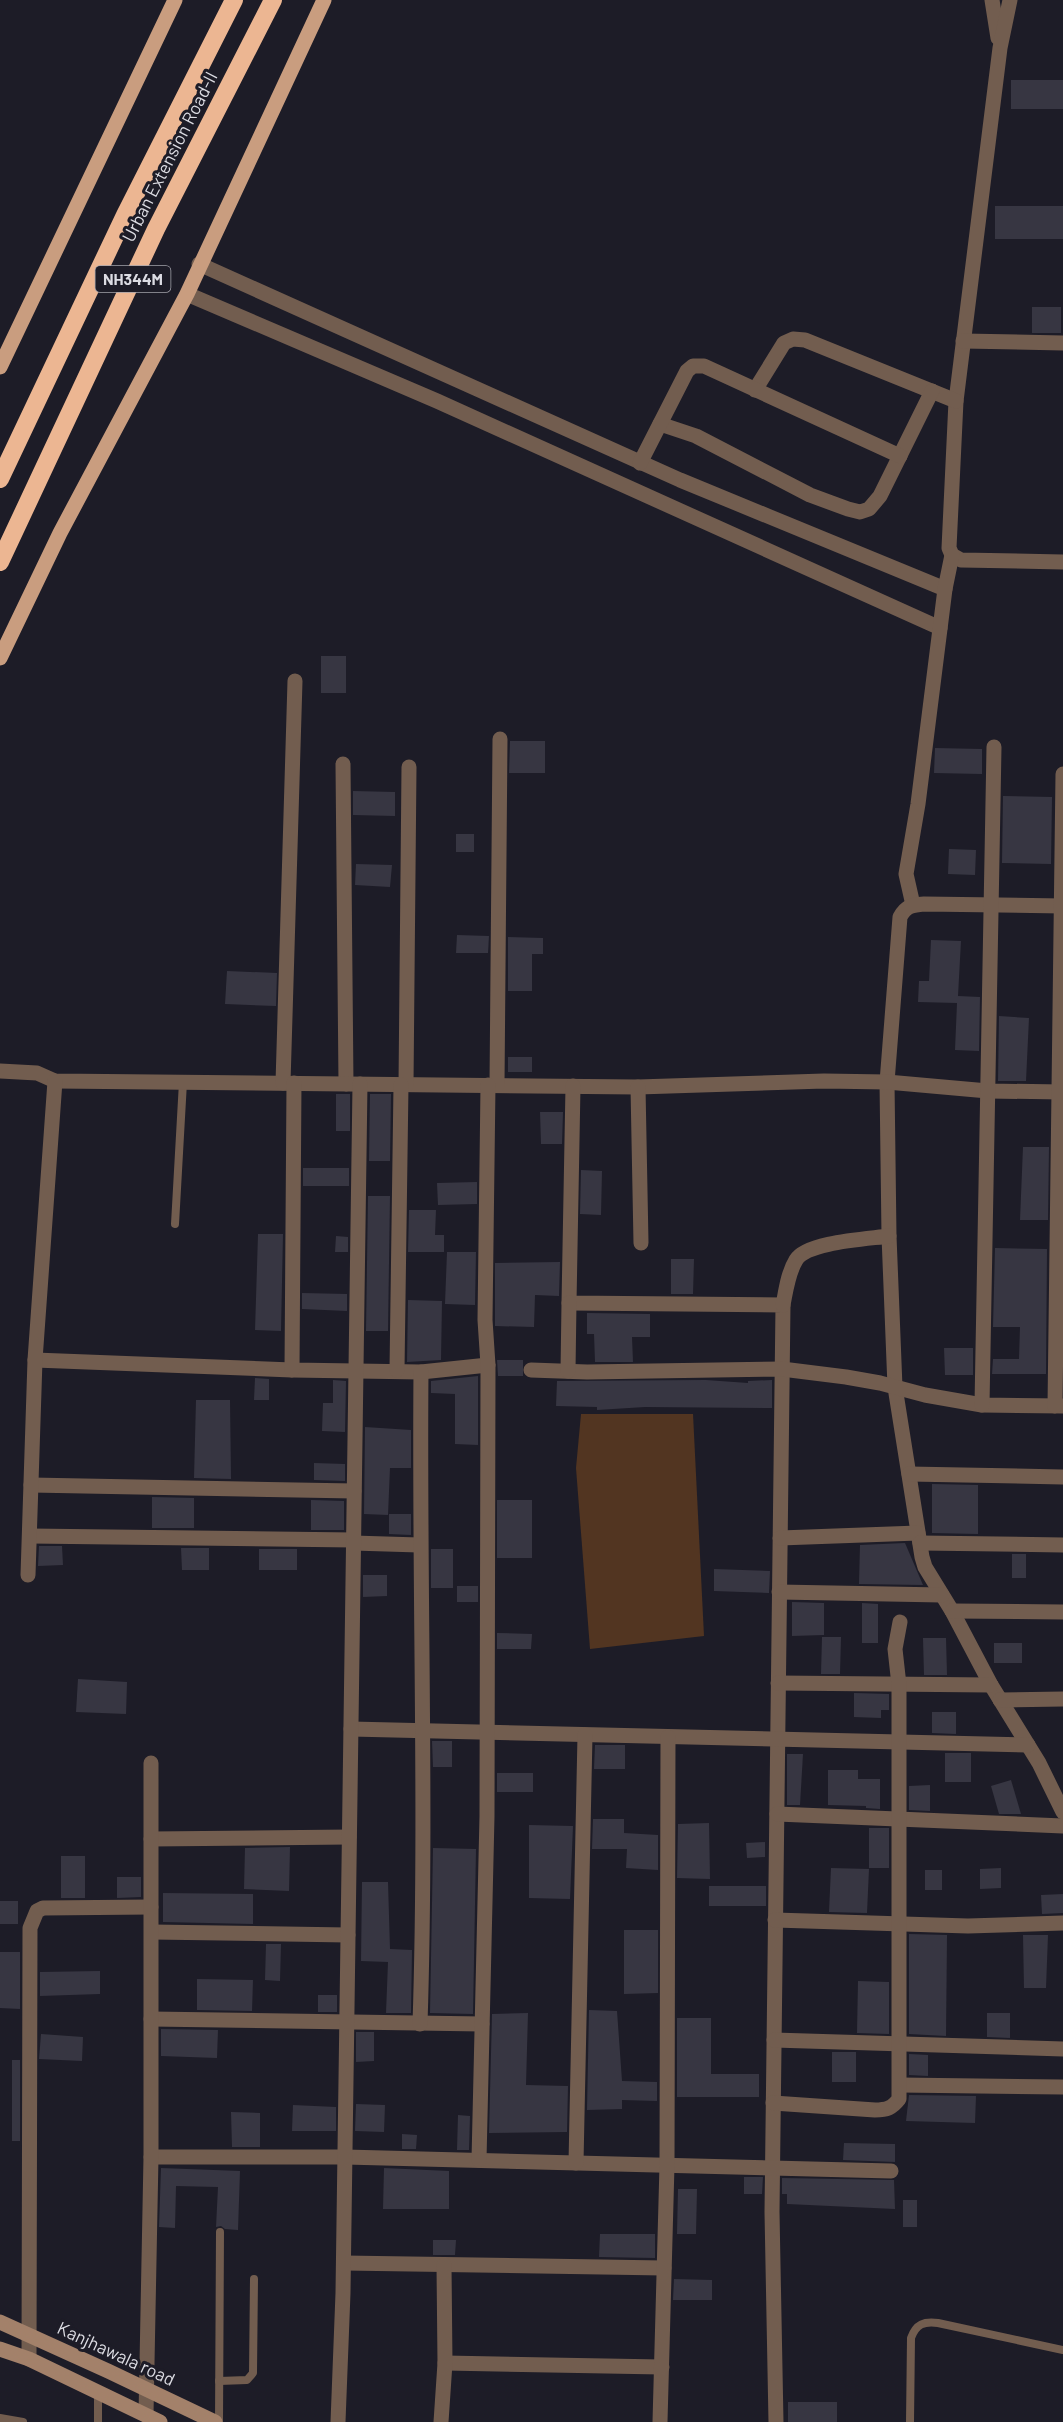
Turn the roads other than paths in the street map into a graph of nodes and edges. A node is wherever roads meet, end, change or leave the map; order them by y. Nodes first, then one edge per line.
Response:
1 (175, 0) edge
2 (234, 0) edge
3 (273, 0) edge
4 (324, 0) edge
5 (992, 0) edge
6 (1010, 0) edge
7 (1000, 48) junction
8 (199, 264) junction
9 (187, 294) junction
10 (963, 341) junction
11 (1063, 343) edge
12 (0, 367) edge
13 (755, 390) junction
14 (932, 391) junction
15 (956, 401) junction
16 (660, 424) junction
17 (900, 456) junction
18 (640, 463) junction
19 (0, 478) edge
20 (951, 555) junction
21 (0, 562) edge
22 (1063, 562) edge
23 (945, 589) junction
24 (940, 628) junction
25 (0, 658) edge
26 (295, 681) dead end
27 (500, 739) dead end
28 (994, 747) dead end
29 (343, 764) dead end
30 (409, 767) dead end
31 (1063, 774) edge
32 (913, 905) junction
33 (991, 905) junction
34 (1062, 906) edge
35 (0, 1071) edge
36 (55, 1081) junction
37 (183, 1082) junction
38 (886, 1082) junction
39 (289, 1083) junction
40 (353, 1084) junction
41 (404, 1084) junction
42 (493, 1086) junction
43 (573, 1086) junction
44 (638, 1087) junction
45 (988, 1091) junction
46 (1061, 1092) edge
47 (175, 1224) dead end
48 (889, 1236) junction
49 (640, 1243) dead end
50 (569, 1303) junction
51 (783, 1305) junction
52 (35, 1360) junction
53 (488, 1365) junction
54 (356, 1369) junction
55 (782, 1369) junction
56 (292, 1370) junction
57 (397, 1370) junction
58 (531, 1370) dead end
59 (568, 1371) junction
60 (421, 1372) junction
61 (895, 1387) junction
62 (982, 1405) junction
63 (1059, 1406) edge
64 (909, 1474) junction
65 (1063, 1477) edge
66 (31, 1485) junction
67 (354, 1491) junction
68 (30, 1536) junction
69 (780, 1538) junction
70 (919, 1538) junction
71 (354, 1541) junction
72 (419, 1545) junction
73 (1063, 1545) edge
74 (28, 1575) dead end
75 (779, 1592) junction
76 (942, 1595) junction
77 (952, 1611) junction
78 (1063, 1612) edge
79 (900, 1622) dead end
80 (778, 1683) junction
81 (899, 1685) junction
82 (991, 1685) junction
83 (1063, 1699) edge
84 (1000, 1700) junction
85 (351, 1729) junction
86 (421, 1731) junction
87 (486, 1732) junction
88 (585, 1735) junction
89 (668, 1737) junction
90 (778, 1740) junction
91 (898, 1743) junction
92 (1028, 1745) junction
93 (151, 1763) dead end
94 (1062, 1807) edge
95 (777, 1814) junction
96 (898, 1820) junction
97 (1063, 1826) edge
98 (349, 1837) junction
99 (151, 1839) junction
100 (151, 1906) junction
101 (776, 1920) junction
102 (1063, 1923) edge
103 (899, 1924) junction
104 (152, 1932) junction
105 (348, 1935) junction
106 (151, 2019) junction
107 (348, 2021) junction
108 (420, 2024) junction
109 (482, 2024) junction
110 (774, 2040) junction
111 (899, 2044) junction
112 (1063, 2049) edge
113 (900, 2085) junction
114 (1063, 2087) edge
115 (773, 2103) junction
116 (151, 2157) junction
117 (345, 2157) junction
118 (479, 2160) junction
119 (576, 2163) junction
120 (667, 2165) junction
121 (772, 2168) junction
122 (891, 2171) dead end
123 (219, 2232) dead end
124 (344, 2263) junction
125 (444, 2265) junction
126 (664, 2268) junction
127 (254, 2279) dead end
128 (0, 2322) edge
129 (30, 2336) junction
130 (0, 2349) edge
131 (1063, 2350) edge
132 (29, 2359) junction
133 (445, 2363) junction
134 (662, 2367) junction
135 (219, 2380) junction
136 (147, 2390) junction
137 (98, 2391) junction
138 (0, 2418) edge
139 (153, 2419) edge
140 (23, 2422) edge
141 (98, 2422) edge
142 (217, 2422) edge
143 (338, 2422) edge
144 (441, 2422) edge
145 (660, 2422) edge
146 (776, 2422) edge
147 (910, 2422) edge

1 - 12 main road
2 - 19 highway, Urban Extension Road-II / NH344M
3 - 21 highway, Urban Extension Road-II / NH344M
4 - 8 main road
5 - 7 street
6 - 7 street
7 - 10 street
8 - 9 main road
8 - 18 street
9 - 24 street
9 - 25 main road
10 - 11 street
10 - 15 street
13 - 14 street
13 - 16 street
13 - 17 street
14 - 15 street
14 - 17 street
15 - 20 street
16 - 17 street
16 - 18 street
18 - 23 street
20 - 22 street
20 - 23 street
23 - 24 street
24 - 32 street
26 - 39 street
27 - 42 street
28 - 33 street
29 - 40 street
30 - 41 street
31 - 34 street
32 - 33 street
32 - 38 street
33 - 34 street
33 - 45 street
34 - 46 street
35 - 36 street
36 - 37 street
36 - 52 street
37 - 39 street
37 - 47 lane
38 - 44 street
38 - 45 street
38 - 48 street
39 - 40 street
39 - 56 street
40 - 41 street
40 - 54 street
41 - 42 street
41 - 57 street
42 - 43 street
42 - 53 street
43 - 44 street
43 - 50 street
44 - 49 street
45 - 46 street
45 - 62 street
46 - 63 street
48 - 51 street
48 - 61 street
50 - 51 street
50 - 59 street
51 - 55 street
52 - 56 street
52 - 66 street
53 - 60 street
53 - 87 street
54 - 56 street
54 - 57 street
54 - 67 street
55 - 59 street
55 - 61 street
55 - 69 street
57 - 60 street
58 - 59 street
60 - 72 street
61 - 62 street
61 - 64 street
62 - 63 street
64 - 65 street
64 - 70 street
66 - 67 street
66 - 68 street
67 - 71 street
68 - 71 street
68 - 74 street
69 - 70 street
69 - 75 street
70 - 73 street
70 - 76 street
71 - 72 street
71 - 85 street
72 - 86 street
75 - 76 street
75 - 80 street
76 - 77 street
77 - 78 street
77 - 82 street
79 - 81 street
80 - 81 street
80 - 90 street
81 - 82 street
81 - 91 street
82 - 84 street
83 - 84 street
84 - 92 street
85 - 86 street
85 - 98 street
86 - 87 street
86 - 108 street
87 - 88 street
87 - 109 street
88 - 89 street
88 - 119 street
89 - 90 street
89 - 120 street
90 - 91 street
90 - 95 street
91 - 92 street
91 - 96 street
92 - 94 street
93 - 99 street
95 - 96 street
95 - 101 street
96 - 97 street
96 - 103 street
98 - 99 street
98 - 105 street
99 - 100 street
100 - 104 street
100 - 129 street
101 - 103 street
101 - 110 street
102 - 103 street
103 - 111 street
104 - 105 street
104 - 106 street
105 - 107 street
106 - 107 street
106 - 116 street
107 - 108 street
107 - 117 street
108 - 109 street
109 - 118 street
110 - 111 street
110 - 115 street
111 - 112 street
111 - 113 street
113 - 114 street
113 - 115 street
115 - 121 street
116 - 117 street
116 - 136 street
117 - 118 street
117 - 124 street
118 - 119 street
119 - 120 street
120 - 121 street
120 - 126 street
121 - 122 street
121 - 146 street
123 - 135 lane
124 - 125 street
124 - 143 street
125 - 126 street
125 - 133 street
126 - 134 street
127 - 135 lane
128 - 129 main road, Kanjhawala road
129 - 132 street
129 - 136 main road, Kanjhawala road
130 - 132 main road
131 - 147 lane
132 - 137 main road
133 - 134 street
133 - 144 street
134 - 145 street
135 - 142 lane
136 - 139 street
136 - 142 main road, Kanjhawala road
137 - 139 main road
137 - 141 lane
138 - 140 lane

